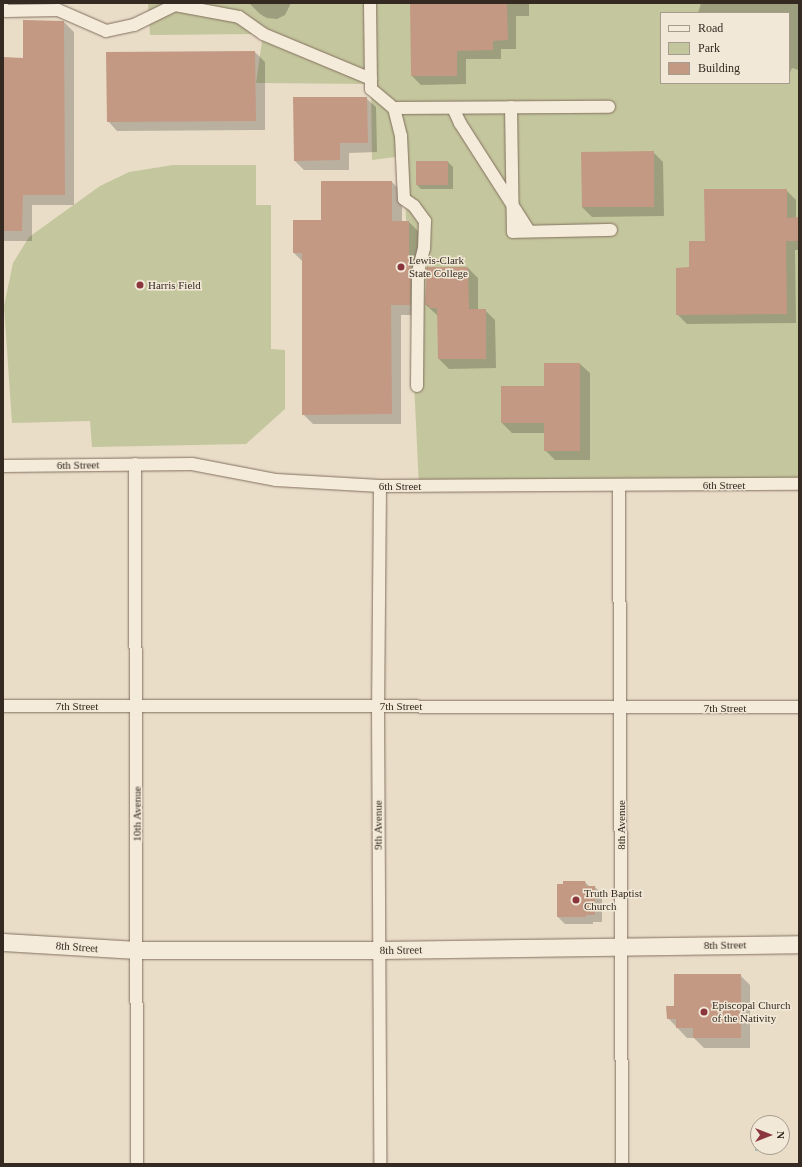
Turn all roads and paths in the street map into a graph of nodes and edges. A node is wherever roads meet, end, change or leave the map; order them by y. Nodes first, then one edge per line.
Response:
1 (370, 3) edge
2 (3, 8) edge
3 (371, 79) junction
4 (609, 107) dead end
5 (394, 108) junction
6 (452, 108) junction
7 (511, 108) junction
8 (512, 206) junction
9 (611, 230) dead end
10 (416, 386) dead end
11 (135, 464) junction
12 (3, 466) edge
13 (799, 484) edge
14 (380, 486) junction
15 (619, 486) junction
16 (3, 706) edge
17 (137, 706) junction
18 (378, 706) junction
19 (799, 707) edge
20 (620, 708) junction
21 (3, 942) edge
22 (799, 944) edge
23 (621, 946) junction
24 (137, 950) junction
25 (379, 950) junction
26 (137, 1164) edge
27 (380, 1164) edge
28 (622, 1164) edge

1 - 3 street
2 - 3 street
3 - 5 street
4 - 7 street
5 - 6 street
5 - 10 street
6 - 7 street
6 - 8 street
7 - 8 street
8 - 9 street
11 - 12 street, 6th Street
11 - 14 street, 6th Street
11 - 17 street, 10th Avenue
13 - 15 street, 6th Street
14 - 15 street, 6th Street
14 - 18 street, 9th Avenue
15 - 20 street, 8th Avenue
16 - 17 street, 7th Street
17 - 18 street, 7th Street
17 - 24 street, 10th Avenue
18 - 20 street, 7th Street
18 - 25 street, 9th Avenue
19 - 20 street, 7th Street
20 - 23 street, 8th Avenue
21 - 24 main road, 8th Street
22 - 23 main road, 8th Street
23 - 25 main road, 8th Street
23 - 28 street, 8th Avenue
24 - 25 main road, 8th Street
24 - 26 street, 10th Avenue
25 - 27 street, 9th Avenue

